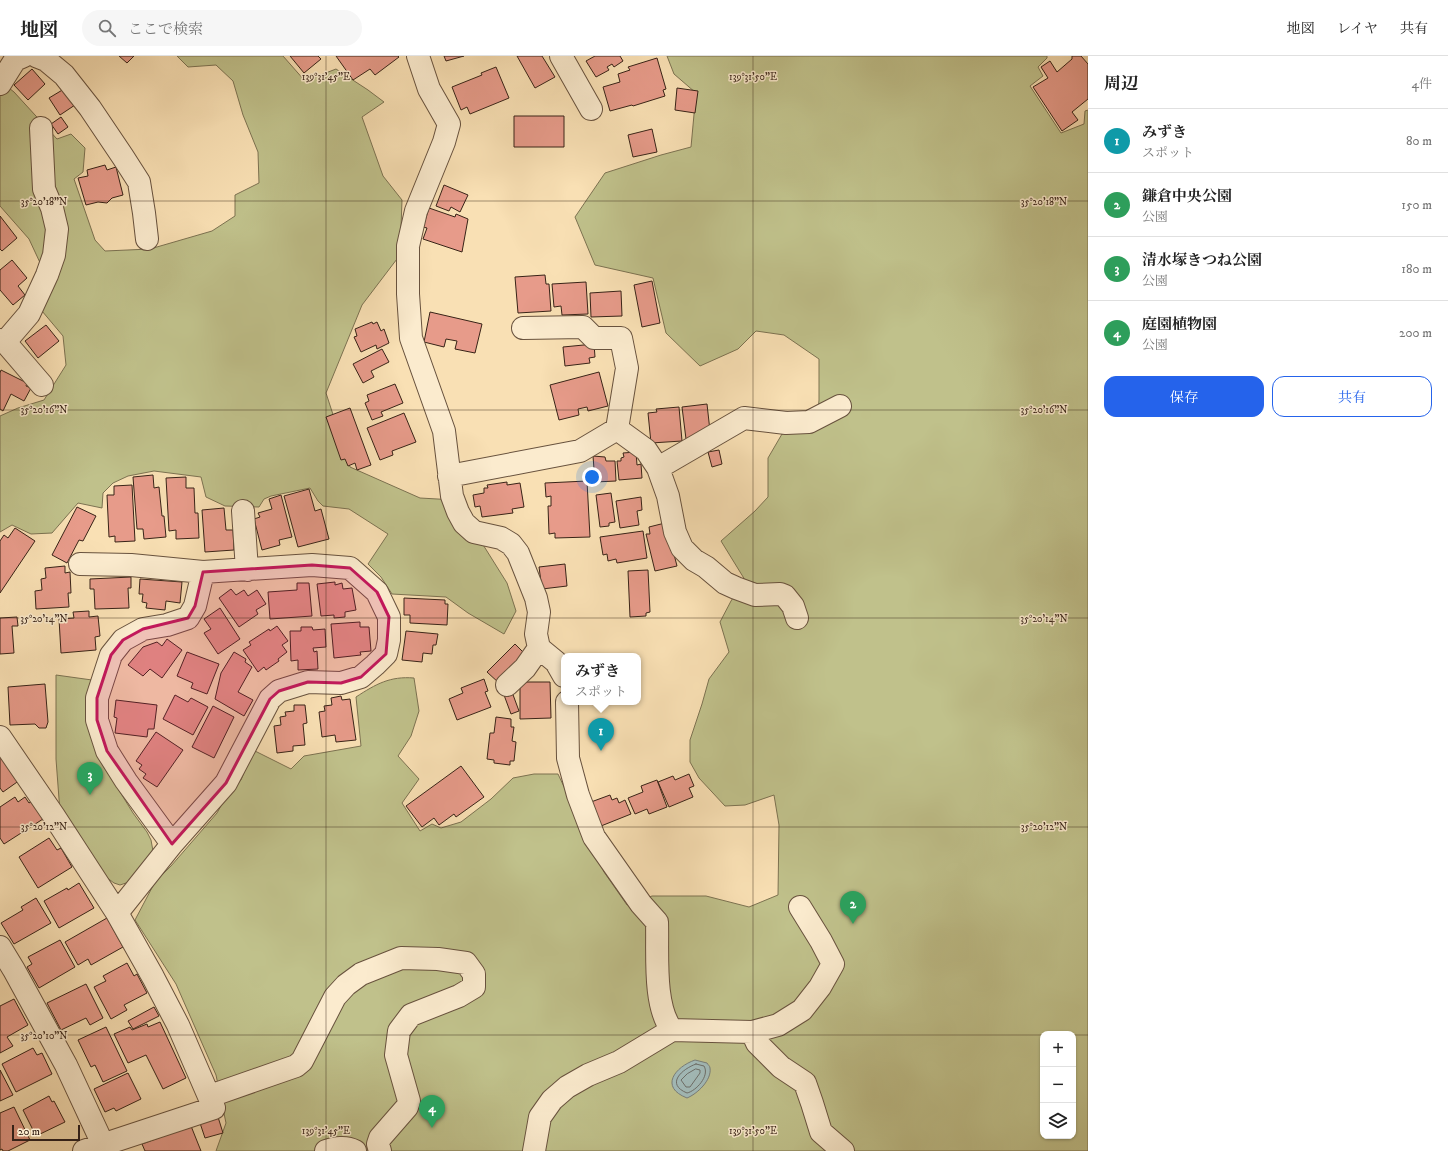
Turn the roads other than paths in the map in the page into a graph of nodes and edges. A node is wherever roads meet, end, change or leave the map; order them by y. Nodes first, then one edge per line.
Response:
1 (24, 56) edge
2 (36, 56) edge
3 (418, 56) edge
4 (560, 56) edge
5 (0, 84) edge
6 (591, 109) dead end
7 (41, 128) dead end
8 (146, 239) dead end
9 (523, 328) dead end
10 (3, 341) edge
11 (42, 385) dead end
12 (840, 406) dead end
13 (617, 429) junction
14 (658, 468) junction
15 (449, 476) junction
16 (243, 511) dead end
17 (80, 564) dead end
18 (247, 570) junction
19 (203, 572) junction
20 (797, 618) dead end
21 (540, 648) junction
22 (561, 671) edge
23 (507, 685) dead end
24 (567, 705) edge
25 (0, 737) edge
26 (172, 844) junction
27 (800, 907) dead end
28 (117, 913) junction
29 (0, 947) edge
30 (672, 1030) junction
31 (752, 1032) junction
32 (210, 1096) junction
33 (98, 1149) edge
34 (326, 1151) edge
35 (355, 1151) edge
36 (380, 1151) edge
37 (534, 1151) edge
38 (843, 1151) edge

1 - 5 street
2 - 8 street
3 - 15 street
4 - 6 street
7 - 10 street
9 - 13 street
10 - 11 street
12 - 14 street
13 - 14 street
13 - 15 street
14 - 20 street
15 - 21 street
16 - 18 street
17 - 19 street
18 - 19 street
18 - 26 street
19 - 26 street
21 - 22 street
21 - 23 street
24 - 30 street
25 - 28 street
26 - 28 street
27 - 31 street
28 - 32 street
29 - 33 street
30 - 31 street
30 - 37 street
31 - 38 street
32 - 33 street
32 - 36 street
34 - 35 street

